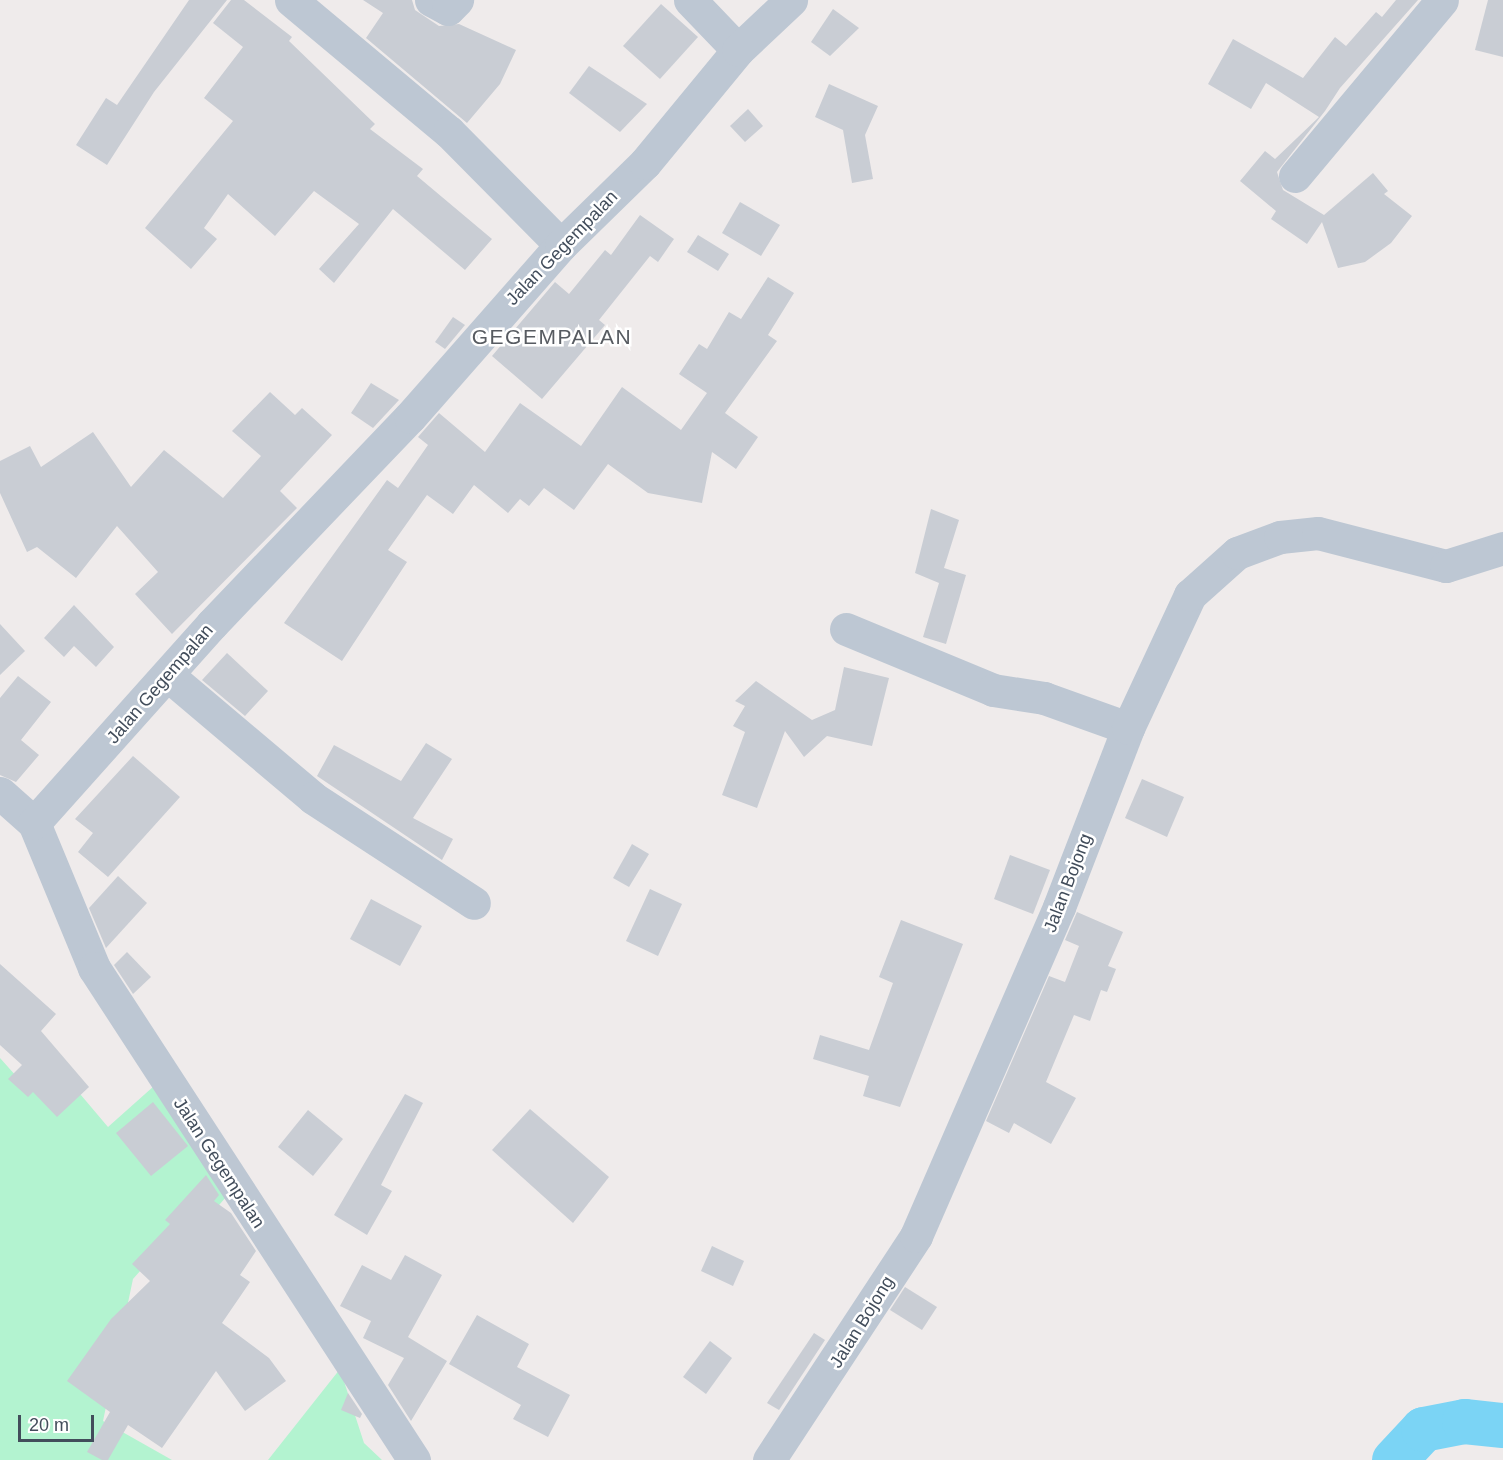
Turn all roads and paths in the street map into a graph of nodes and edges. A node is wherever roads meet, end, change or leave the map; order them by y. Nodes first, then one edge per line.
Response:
1 (291, 0) edge
2 (431, 0) edge
3 (457, 0) edge
4 (690, 0) edge
5 (791, 0) edge
6 (1442, 0) edge
7 (738, 50) junction
8 (1295, 176) dead end
9 (561, 244) junction
10 (1503, 548) edge
11 (846, 629) dead end
12 (170, 676) junction
13 (1128, 728) junction
14 (0, 793) edge
15 (34, 823) junction
16 (474, 903) dead end
17 (414, 1460) edge
18 (769, 1460) edge

1 - 9 street
2 - 3 street
4 - 7 street
5 - 7 street, Jalan Gegempalan
6 - 8 street
7 - 9 street, Jalan Gegempalan
9 - 12 street, Jalan Gegempalan
10 - 13 street, Jalan Bojong
11 - 13 street
12 - 15 street, Jalan Gegempalan
12 - 16 street
13 - 18 street, Jalan Bojong
14 - 15 street
15 - 17 street, Jalan Gegempalan

